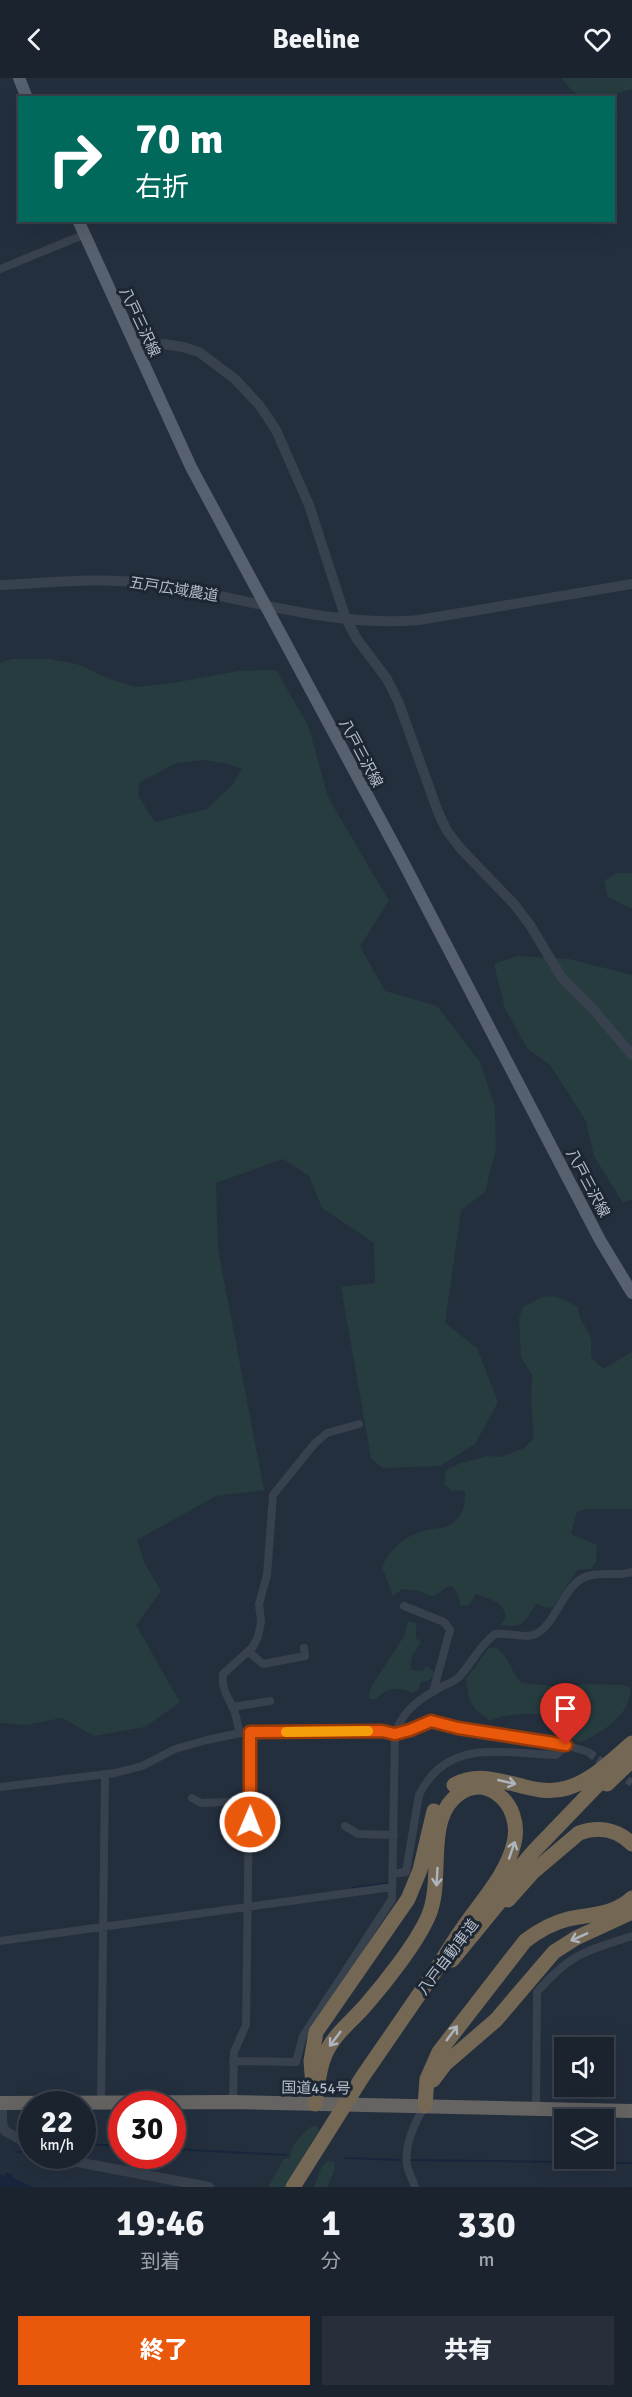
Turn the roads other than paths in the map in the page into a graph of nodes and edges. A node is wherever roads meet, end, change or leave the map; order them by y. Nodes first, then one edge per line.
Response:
1 (19, 78) edge
2 (26, 96) edge
3 (79, 222) edge
4 (83, 235) junction
5 (0, 269) edge
6 (138, 354) junction
7 (632, 584) edge
8 (0, 585) edge
9 (346, 619) junction
10 (632, 1055) edge
11 (632, 1293) edge
12 (359, 1424) dead end
13 (632, 1572) edge
14 (404, 1606) dead end
15 (304, 1648) dead end
16 (248, 1651) junction
17 (433, 1692) junction
18 (270, 1701) dead end
19 (232, 1707) junction
20 (250, 1732) junction
21 (240, 1733) junction
22 (395, 1734) junction
23 (632, 1743) edge
24 (566, 1745) junction
25 (632, 1751) edge
26 (588, 1752) tunnel mouth
27 (632, 1760) edge
28 (105, 1774) junction
29 (0, 1787) edge
30 (192, 1798) dead end
31 (250, 1801) junction
32 (345, 1826) dead end
33 (394, 1835) junction
34 (632, 1844) edge
35 (393, 1874) junction
36 (392, 1887) junction
37 (632, 1898) edge
38 (248, 1906) junction
39 (632, 1912) edge
40 (103, 1927) junction
41 (632, 1936) edge
42 (0, 1941) edge
43 (434, 1978) junction
44 (233, 2061) junction
45 (233, 2102) junction
46 (1, 2103) edge
47 (101, 2103) junction
48 (315, 2104) junction
49 (425, 2106) junction
50 (536, 2108) junction
51 (632, 2111) edge
52 (18, 2138) edge
53 (313, 2159) junction
54 (96, 2166) edge
55 (209, 2187) edge
56 (293, 2187) edge
57 (301, 2187) edge
58 (415, 2187) edge

1 - 2 main road
3 - 4 main road, 八戸三沢線
4 - 5 street
4 - 6 main road, 八戸三沢線
6 - 9 street
6 - 11 main road, 八戸三沢線
7 - 9 street, 五戸広域農道
8 - 9 street, 五戸広域農道
9 - 10 street
12 - 16 street
13 - 17 street
14 - 17 street
15 - 16 street
16 - 19 street
17 - 22 street
18 - 19 street
19 - 21 street
20 - 21 street
20 - 22 street
20 - 31 street
21 - 28 street
22 - 24 street
22 - 33 street
48 -> 23 highway
24 - 26 street
24 - 35 street
25 - 43 highway, 八戸自動車道
27 - 43 highway, 八戸自動車道
28 - 29 street
28 - 40 street
30 - 31 street
31 - 38 street
32 - 33 street
33 - 35 street
34 - 43 highway
35 - 36 street
36 - 38 street
36 - 44 street
49 -> 37 highway
38 - 40 street
38 - 44 street
39 -> 49 highway
40 - 42 street
40 - 47 street
41 - 50 street
43 -> 48 highway
43 - 53 highway, 八戸自動車道
44 - 45 street
45 - 47 highway, 国道454号
45 - 48 highway, 国道454号
46 - 47 highway, 国道454号
46 - 52 street
48 - 49 highway, 国道454号
49 - 50 highway, 国道454号
49 - 58 street
50 - 51 highway, 国道454号
53 - 56 highway, 八戸自動車道
53 - 57 highway, 八戸自動車道
54 - 55 street

